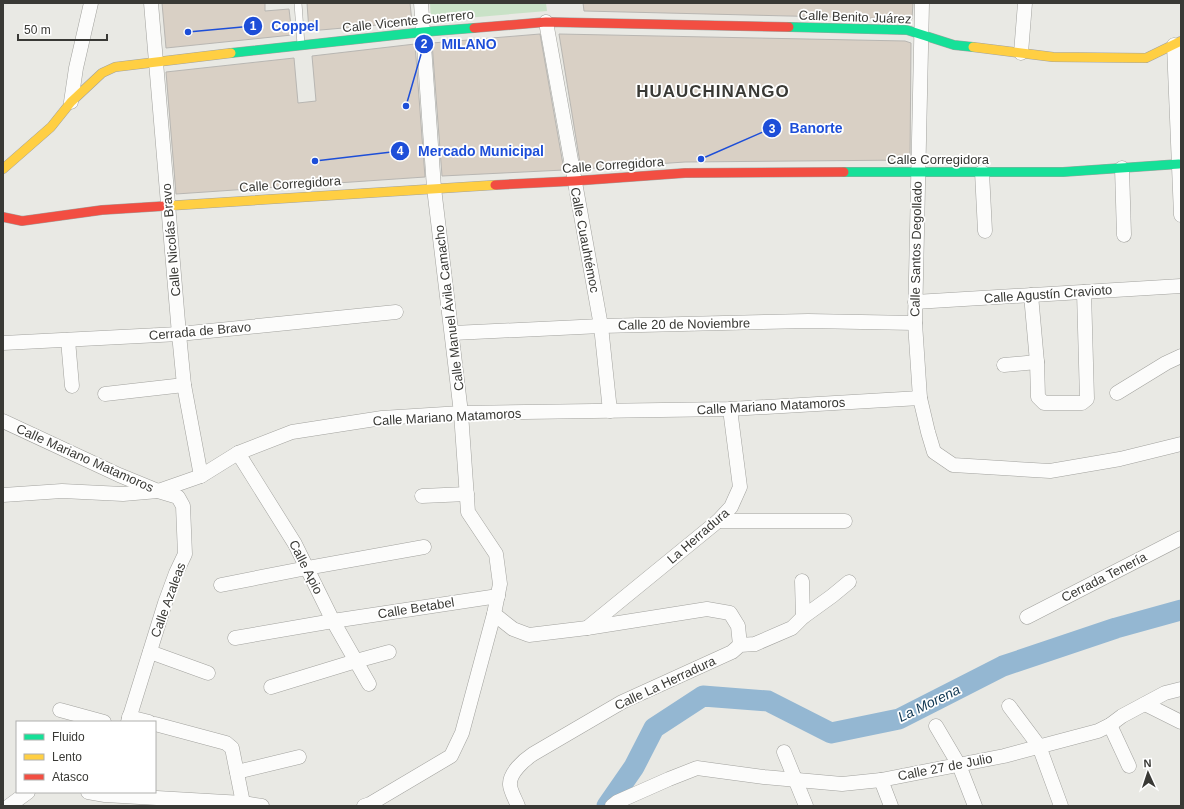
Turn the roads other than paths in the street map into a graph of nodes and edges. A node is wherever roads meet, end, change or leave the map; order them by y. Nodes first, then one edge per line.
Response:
1 (91, 3) edge
2 (151, 3) edge
3 (298, 3) edge
4 (421, 3) edge
5 (922, 3) edge
6 (1025, 3) edge
7 (546, 22) junction
8 (423, 32) junction
9 (921, 34) junction
10 (1177, 43) edge
11 (301, 45) junction
12 (1021, 53) junction
13 (156, 61) junction
14 (71, 102) junction
15 (1179, 129) edge
16 (1179, 164) junction
17 (1122, 168) junction
18 (3, 169) edge
19 (917, 171) junction
20 (982, 172) junction
21 (574, 181) junction
22 (434, 188) junction
23 (168, 205) junction
24 (1181, 215) edge
25 (3, 216) edge
26 (985, 231) dead end
27 (1124, 235) dead end
28 (1181, 286) edge
29 (1084, 292) junction
30 (1031, 295) junction
31 (914, 302) junction
32 (396, 312) dead end
33 (915, 323) junction
34 (601, 326) junction
35 (452, 333) junction
36 (179, 334) junction
37 (68, 340) junction
38 (3, 343) edge
39 (1181, 356) edge
40 (1037, 362) junction
41 (1004, 365) dead end
42 (184, 385) junction
43 (72, 386) dead end
44 (1117, 393) dead end
45 (105, 394) dead end
46 (920, 398) junction
47 (730, 409) junction
48 (610, 411) junction
49 (461, 414) junction
50 (3, 421) edge
51 (1181, 444) edge
52 (238, 453) junction
53 (201, 476) junction
54 (158, 491) junction
55 (467, 494) junction
56 (3, 496) edge
57 (422, 496) dead end
58 (718, 521) junction
59 (845, 521) dead end
60 (1181, 538) edge
61 (424, 548) dead end
62 (307, 568) junction
63 (802, 581) dead end
64 (850, 582) dead end
65 (220, 585) dead end
66 (498, 596) junction
67 (494, 614) junction
68 (803, 617) junction
69 (1027, 617) dead end
70 (333, 621) junction
71 (587, 628) junction
72 (235, 638) dead end
73 (740, 645) junction
74 (150, 652) junction
75 (389, 652) dead end
76 (356, 661) junction
77 (208, 673) dead end
78 (369, 684) dead end
79 (271, 687) dead end
80 (1181, 689) edge
81 (1145, 704) junction
82 (1009, 706) dead end
83 (60, 710) dead end
84 (128, 719) edge
85 (100, 721) edge
86 (142, 721) edge
87 (1181, 722) edge
88 (156, 724) edge
89 (1110, 725) junction
90 (936, 726) dead end
91 (1038, 746) junction
92 (784, 752) dead end
93 (299, 757) dead end
94 (959, 765) junction
95 (1129, 766) dead end
96 (237, 772) junction
97 (795, 780) junction
98 (881, 780) junction
99 (27, 793) edge
100 (105, 794) edge
101 (243, 803) junction
102 (9, 806) edge
103 (262, 806) edge
104 (364, 806) edge
105 (518, 806) edge
106 (612, 806) edge
107 (806, 806) edge
108 (891, 806) edge
109 (975, 806) edge
110 (1061, 806) edge

1 - 14 street
2 - 13 street, Calle Nicolás Bravo
3 - 11 lane
4 - 8 street, Calle Manuel Ávila Camacho
5 - 9 street, Calle Santos Degollado
6 - 12 street
7 - 8 street, Calle Vicente Guerrero
7 - 9 street, Calle Benito Juárez
7 - 21 street, Calle Cuauhtémoc
8 - 11 street, Calle Vicente Guerrero
8 - 22 street, Calle Manuel Ávila Camacho
9 - 12 street, Calle Benito Juárez
9 - 19 street, Calle Santos Degollado
10 - 12 street, Calle Benito Juárez
10 - 15 street
11 - 13 street, Calle Vicente Guerrero
13 - 14 street, Calle Vicente Guerrero
13 - 23 street, Calle Nicolás Bravo
14 - 18 street, Calle Vicente Guerrero
15 - 16 street
16 - 17 street, Calle Corregidora
16 - 24 street
17 - 20 street, Calle Corregidora
17 - 27 street
19 - 20 street, Calle Corregidora
19 - 21 street, Calle Corregidora
19 - 31 street, Calle Santos Degollado
20 - 26 street
21 - 22 street, Calle Corregidora
21 - 34 street, Calle Cuauhtémoc
22 - 23 street, Calle Corregidora
22 - 35 street, Calle Manuel Ávila Camacho
23 - 25 street, Calle Corregidora
23 - 36 street, Calle Nicolás Bravo
28 - 29 street, Calle Agustín Cravioto
29 - 30 street, Calle Agustín Cravioto
29 - 40 street
30 - 31 street, Calle Agustín Cravioto
30 - 40 street
31 - 33 street, Calle Santos Degollado
32 - 36 street, Cerrada de Bravo
33 - 34 street, Calle 20 de Noviembre
33 - 46 street, Calle Santos Degollado
34 - 35 street, Calle 20 de Noviembre
34 - 48 street, Calle Cuauhtémoc
35 - 49 street, Calle Manuel Ávila Camacho
36 - 37 street, Cerrada de Bravo
36 - 42 street, Calle Nicolás Bravo
37 - 38 street, Cerrada de Bravo
37 - 43 street
39 - 44 street
40 - 41 street
42 - 45 street
42 - 53 street, Calle Nicolás Bravo
46 - 47 street, Calle Mariano Matamoros
46 - 51 street, Calle Santos Degollado
47 - 48 street, Calle Mariano Matamoros
47 - 58 street, La Herradura
48 - 49 street, Calle Mariano Matamoros
49 - 52 street, Calle Mariano Matamoros
49 - 55 street, Calle Manuel Ávila Camacho
50 - 54 street, Calle Mariano Matamoros
52 - 53 street, Calle Mariano Matamoros
52 - 62 street, Calle Apio
53 - 54 street, Calle Mariano Matamoros
54 - 56 street
54 - 74 street, Calle Azaleas
55 - 57 street
55 - 66 street, Calle Manuel Ávila Camacho
58 - 59 street
58 - 71 street, La Herradura
60 - 69 street, Cerrada Tenería
61 - 62 street
62 - 65 street
62 - 70 street, Calle Apio
63 - 68 street
64 - 68 street, Calle La Herradura
66 - 67 street, Calle Manuel Ávila Camacho
66 - 70 street, Calle Betabel
67 - 71 street
67 - 104 street, Calle Manuel Ávila Camacho
68 - 73 street, Calle La Herradura
70 - 72 street, Calle Betabel
70 - 76 street, Calle Apio
71 - 73 street
73 - 105 street, Calle La Herradura
74 - 77 street
74 - 84 street, Calle Azaleas
75 - 76 street
76 - 78 street, Calle Apio
76 - 79 street
80 - 81 street, Calle 27 de Julio
81 - 87 street
81 - 89 street, Calle 27 de Julio
82 - 91 street
83 - 85 street
84 - 86 street
88 - 96 street
89 - 91 street, Calle 27 de Julio
89 - 95 street
90 - 94 street
91 - 94 street, Calle 27 de Julio
91 - 110 street
92 - 97 street
93 - 96 street
94 - 98 street, Calle 27 de Julio
94 - 109 street
96 - 101 street
97 - 98 street, Calle 27 de Julio
97 - 106 street, Calle 27 de Julio
97 - 107 street
98 - 108 street
99 - 102 street
100 - 101 street
101 - 103 street

